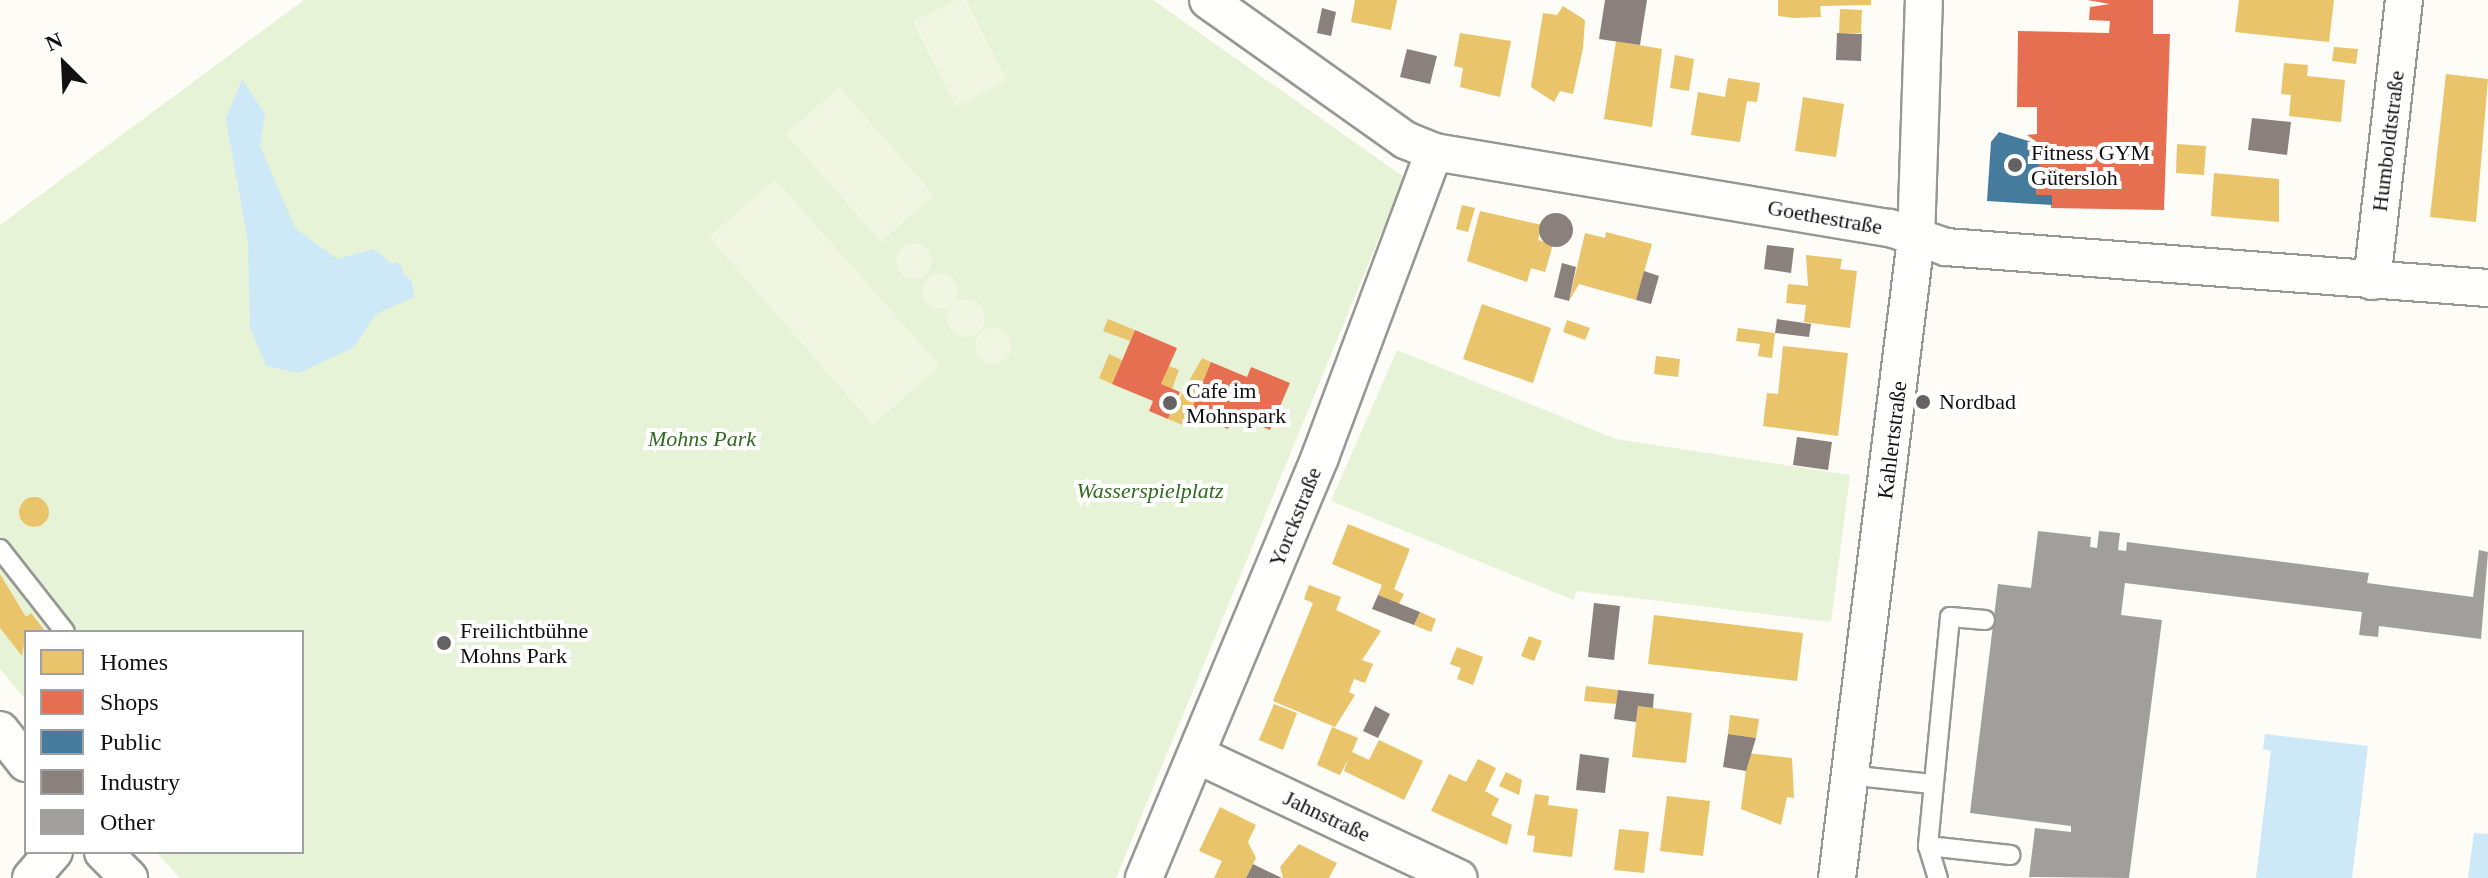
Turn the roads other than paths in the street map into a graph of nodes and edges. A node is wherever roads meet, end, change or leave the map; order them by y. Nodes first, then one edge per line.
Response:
1 (1208, 0) edge
2 (1924, 0) edge
3 (2404, 0) edge
4 (1434, 152) junction
5 (1916, 239) junction
6 (2372, 281) junction
7 (2488, 288) edge
8 (0, 549) edge
9 (1985, 620) dead end
10 (63, 630) edge
11 (0, 730) edge
12 (1197, 755) junction
13 (24, 760) edge
14 (1848, 775) junction
15 (1932, 784) junction
16 (1928, 846) junction
17 (52, 854) edge
18 (105, 854) edge
19 (2011, 855) dead end
20 (31, 878) edge
21 (129, 878) edge
22 (1144, 878) edge
23 (1458, 878) edge
24 (1837, 878) edge
25 (1938, 878) edge

1 - 4 street, Goethestraße
2 - 5 street, Kahlertstraße
3 - 6 street, Humboldtstraße
4 - 5 street, Goethestraße
4 - 12 street, Yorckstraße
5 - 6 street, Goethestraße
5 - 14 street, Kahlertstraße
6 - 7 street, Goethestraße
8 - 10 lane
9 - 15 lane
11 - 13 street
12 - 22 street, Yorckstraße
12 - 23 street, Jahnstraße
14 - 15 lane
14 - 24 street, Kahlertstraße
15 - 16 lane
16 - 19 lane
16 - 25 lane
17 - 20 street
18 - 21 street

